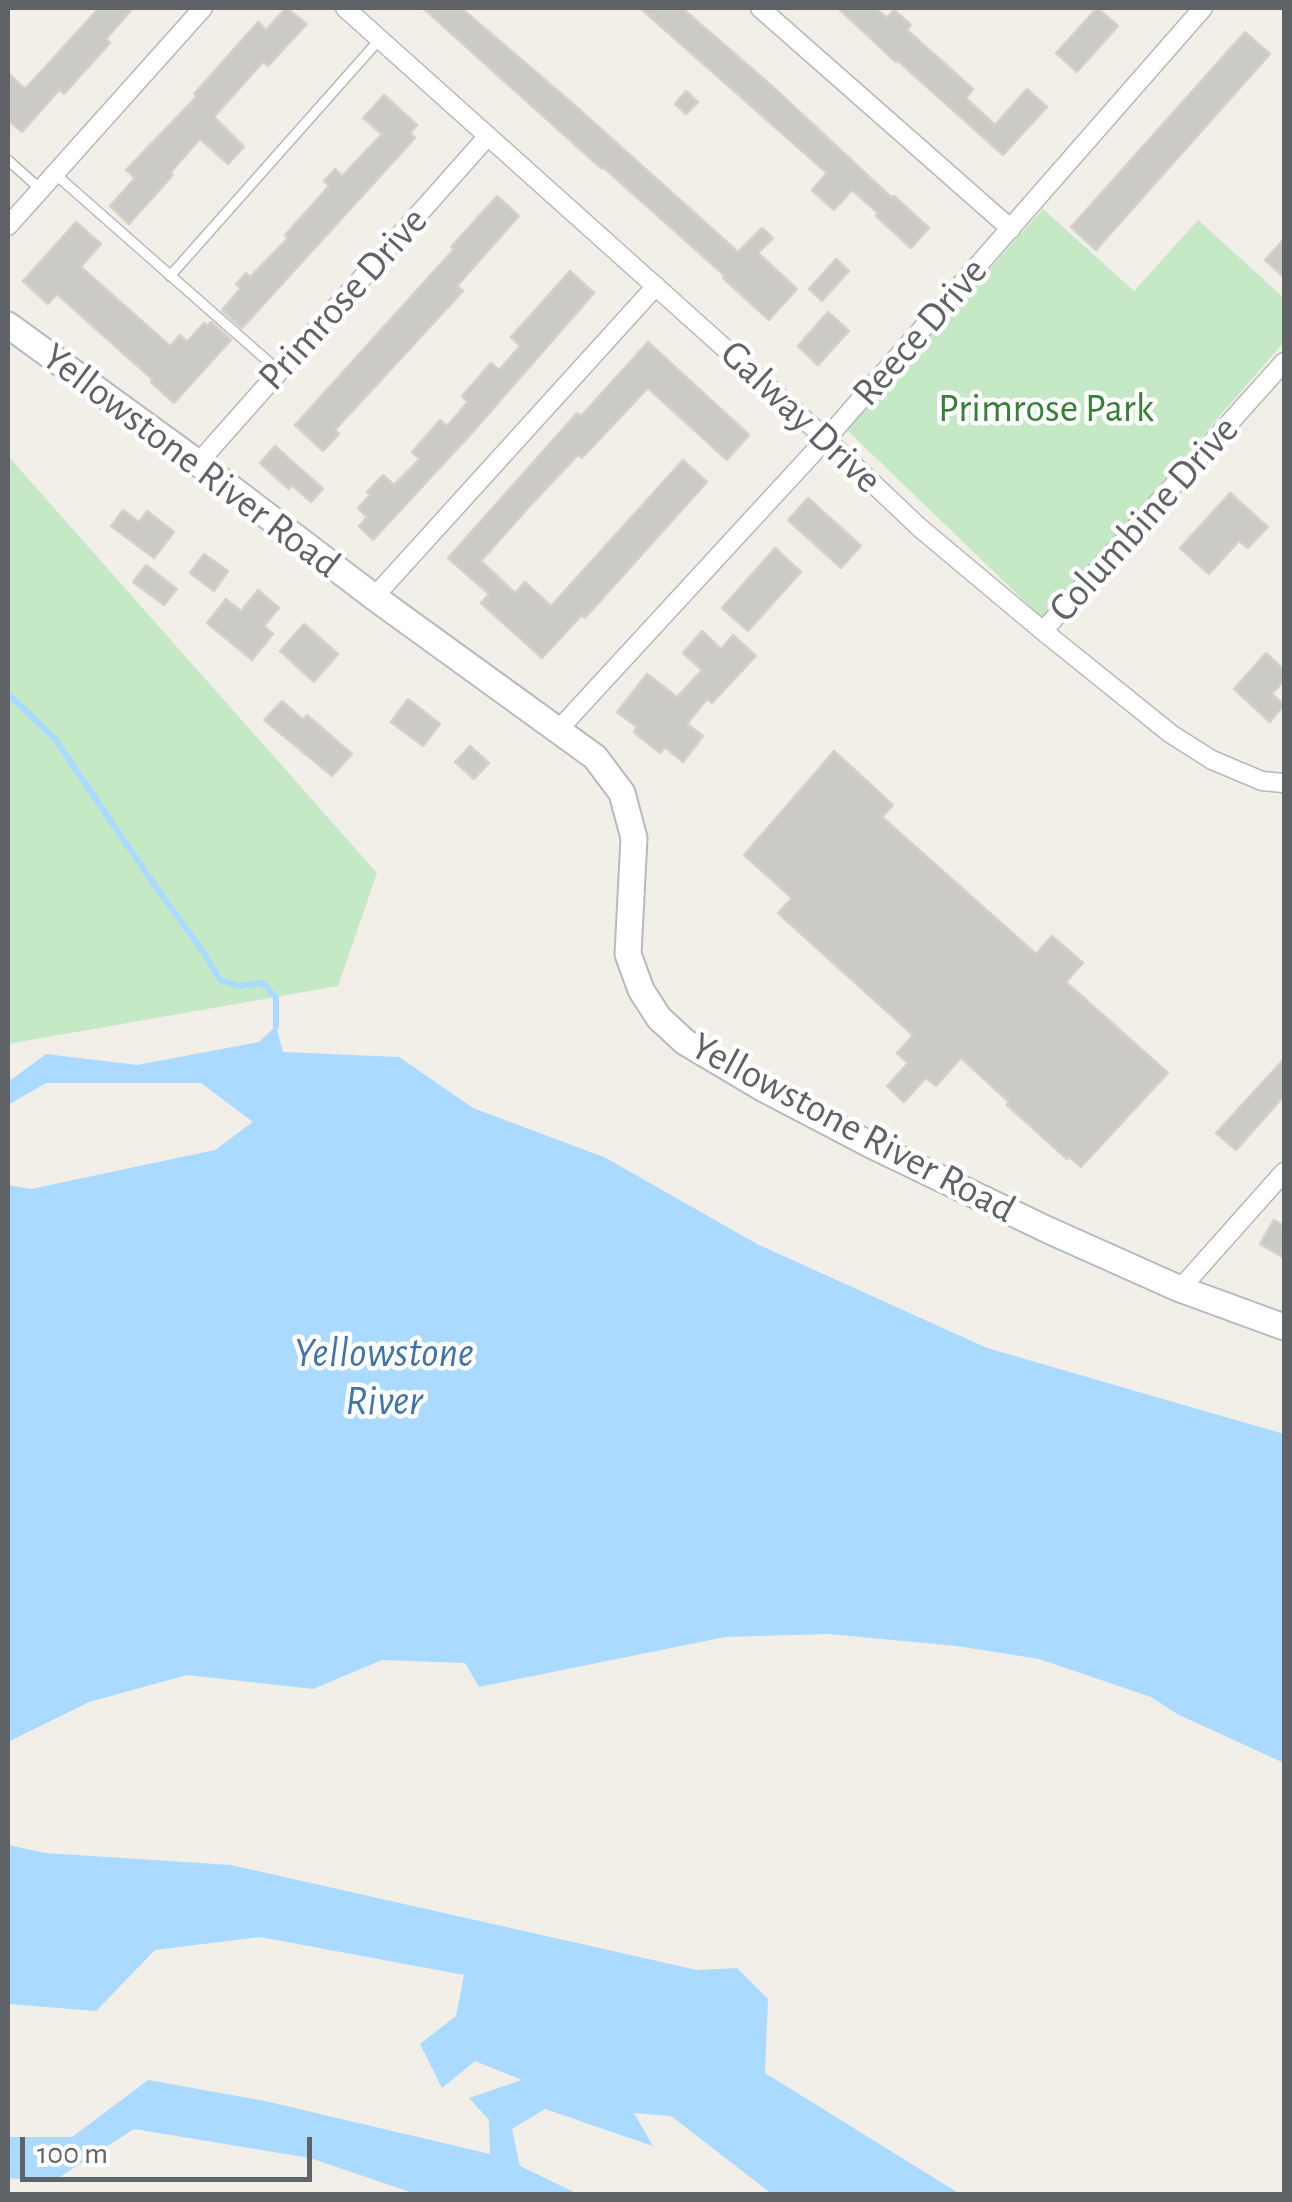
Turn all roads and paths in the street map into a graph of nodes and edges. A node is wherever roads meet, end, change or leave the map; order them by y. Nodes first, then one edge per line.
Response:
1 (203, 8) edge
2 (345, 8) edge
3 (760, 8) edge
4 (1194, 11) edge
5 (380, 39) junction
6 (488, 136) junction
7 (8, 160) edge
8 (54, 173) junction
9 (40, 189) junction
10 (8, 226) edge
11 (1011, 229) junction
12 (170, 276) junction
13 (656, 286) junction
14 (8, 325) edge
15 (1284, 362) edge
16 (278, 371) junction
17 (826, 439) junction
18 (198, 463) junction
19 (374, 597) junction
20 (1043, 631) junction
21 (559, 729) junction
22 (1284, 783) edge
23 (1284, 1172) edge
24 (1180, 1289) junction
25 (1284, 1327) edge

1 - 8 street
2 - 5 street, Galway Drive
3 - 11 street
4 - 11 street, Reece Drive
5 - 6 street, Galway Drive
5 - 12 lane
6 - 13 street, Galway Drive
6 - 16 street, Primrose Drive
7 - 9 lane
8 - 9 street
8 - 12 lane
9 - 10 street
11 - 17 street, Reece Drive
12 - 16 lane
13 - 17 street, Galway Drive
13 - 19 street, Yellowstone River Road
14 - 18 street, Yellowstone River Road
15 - 20 street, Columbine Drive
16 - 18 street, Primrose Drive
17 - 20 street, Galway Drive
17 - 21 street, Reece Drive
18 - 19 street, Yellowstone River Road
19 - 21 street, Yellowstone River Road
20 - 22 street, Galway Drive
21 - 24 street, Yellowstone River Road
23 - 24 street
24 - 25 street, Yellowstone River Road

